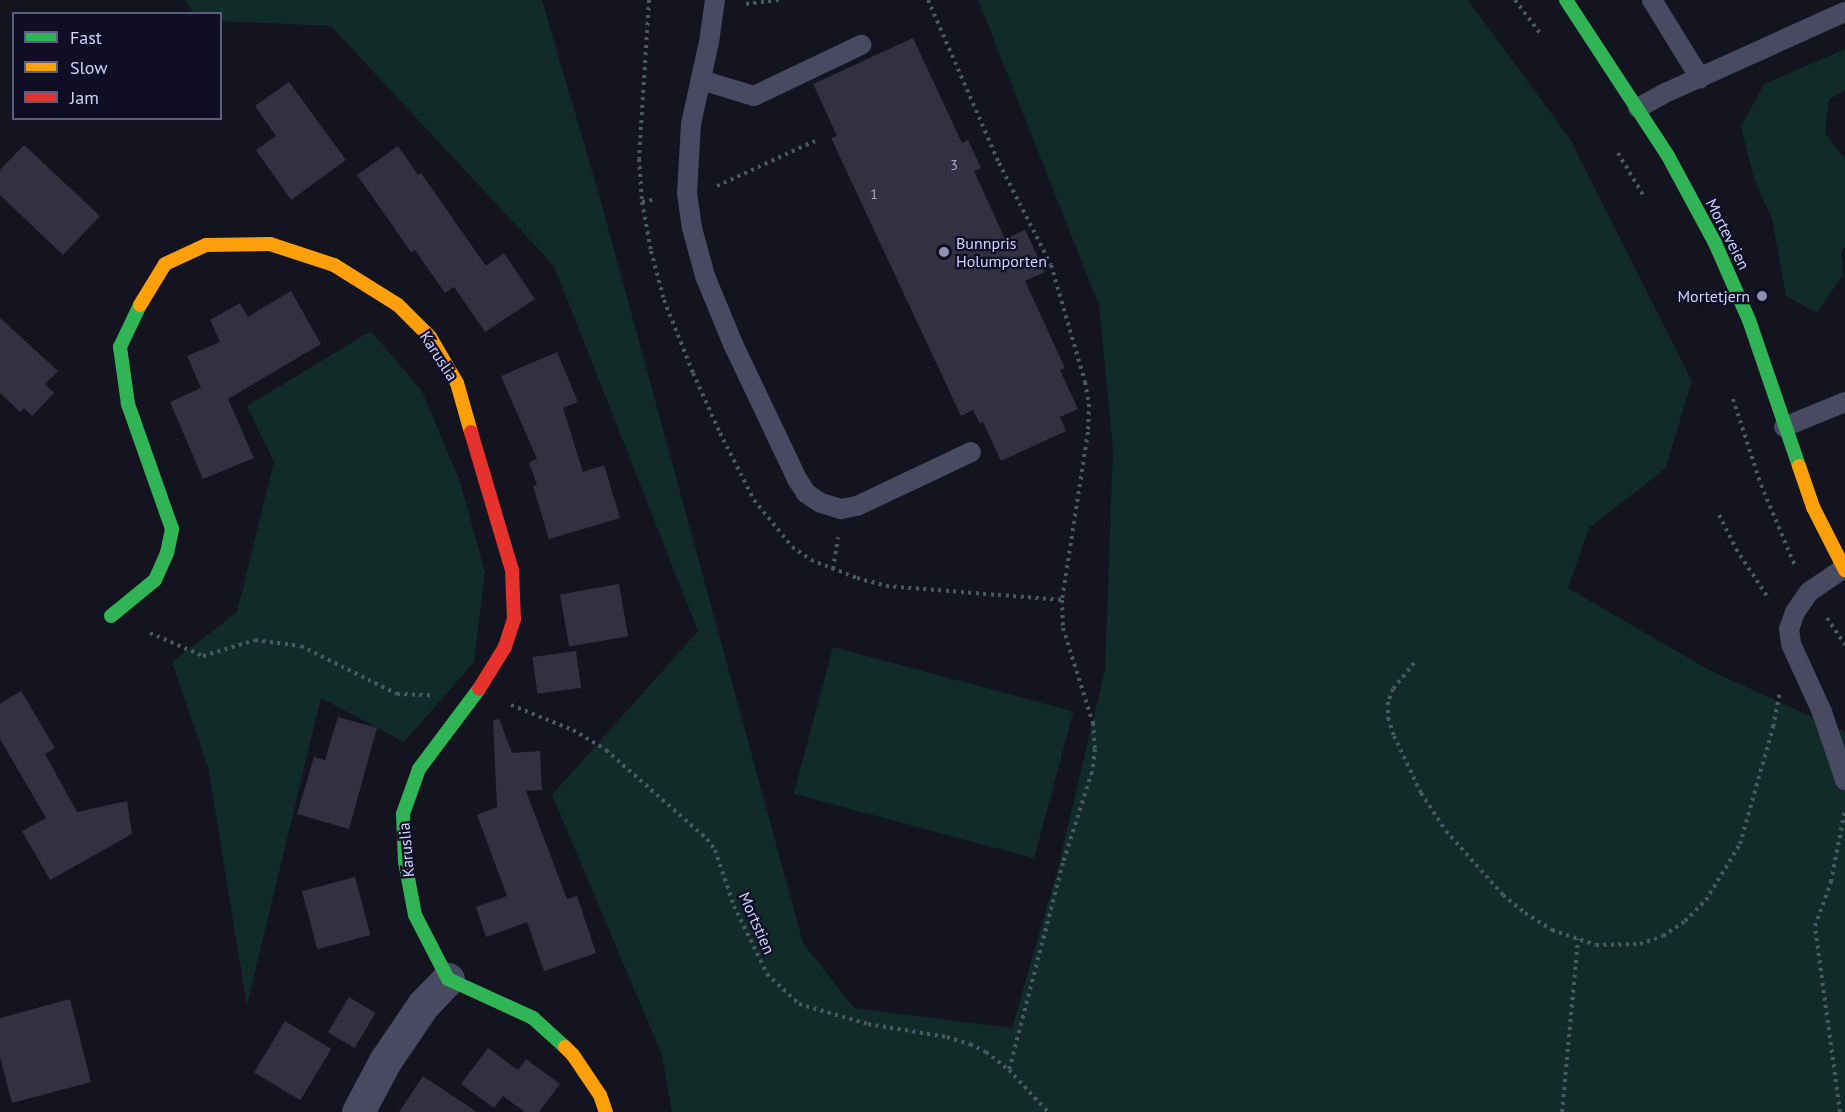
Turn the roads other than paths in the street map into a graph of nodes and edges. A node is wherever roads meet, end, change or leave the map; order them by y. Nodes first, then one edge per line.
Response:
1 (715, 0) edge
2 (1566, 0) edge
3 (1652, 0) edge
4 (1845, 12) edge
5 (861, 45) dead end
6 (1700, 78) junction
7 (702, 80) junction
8 (1638, 108) junction
9 (1845, 402) edge
10 (1784, 427) junction
11 (971, 452) dead end
12 (1844, 569) edge
13 (111, 616) road end
14 (1845, 780) edge
15 (448, 979) junction
16 (358, 1112) edge
17 (606, 1112) edge

1 - 7 lane
2 - 8 street, Morteveien
3 - 6 lane
4 - 6 lane
5 - 7 lane
6 - 8 lane
7 - 11 lane
8 - 10 street, Morteveien
9 - 10 lane
10 - 12 street, Morteveien
12 - 14 lane
13 - 15 street, Karuslia
15 - 16 street
15 - 17 street

